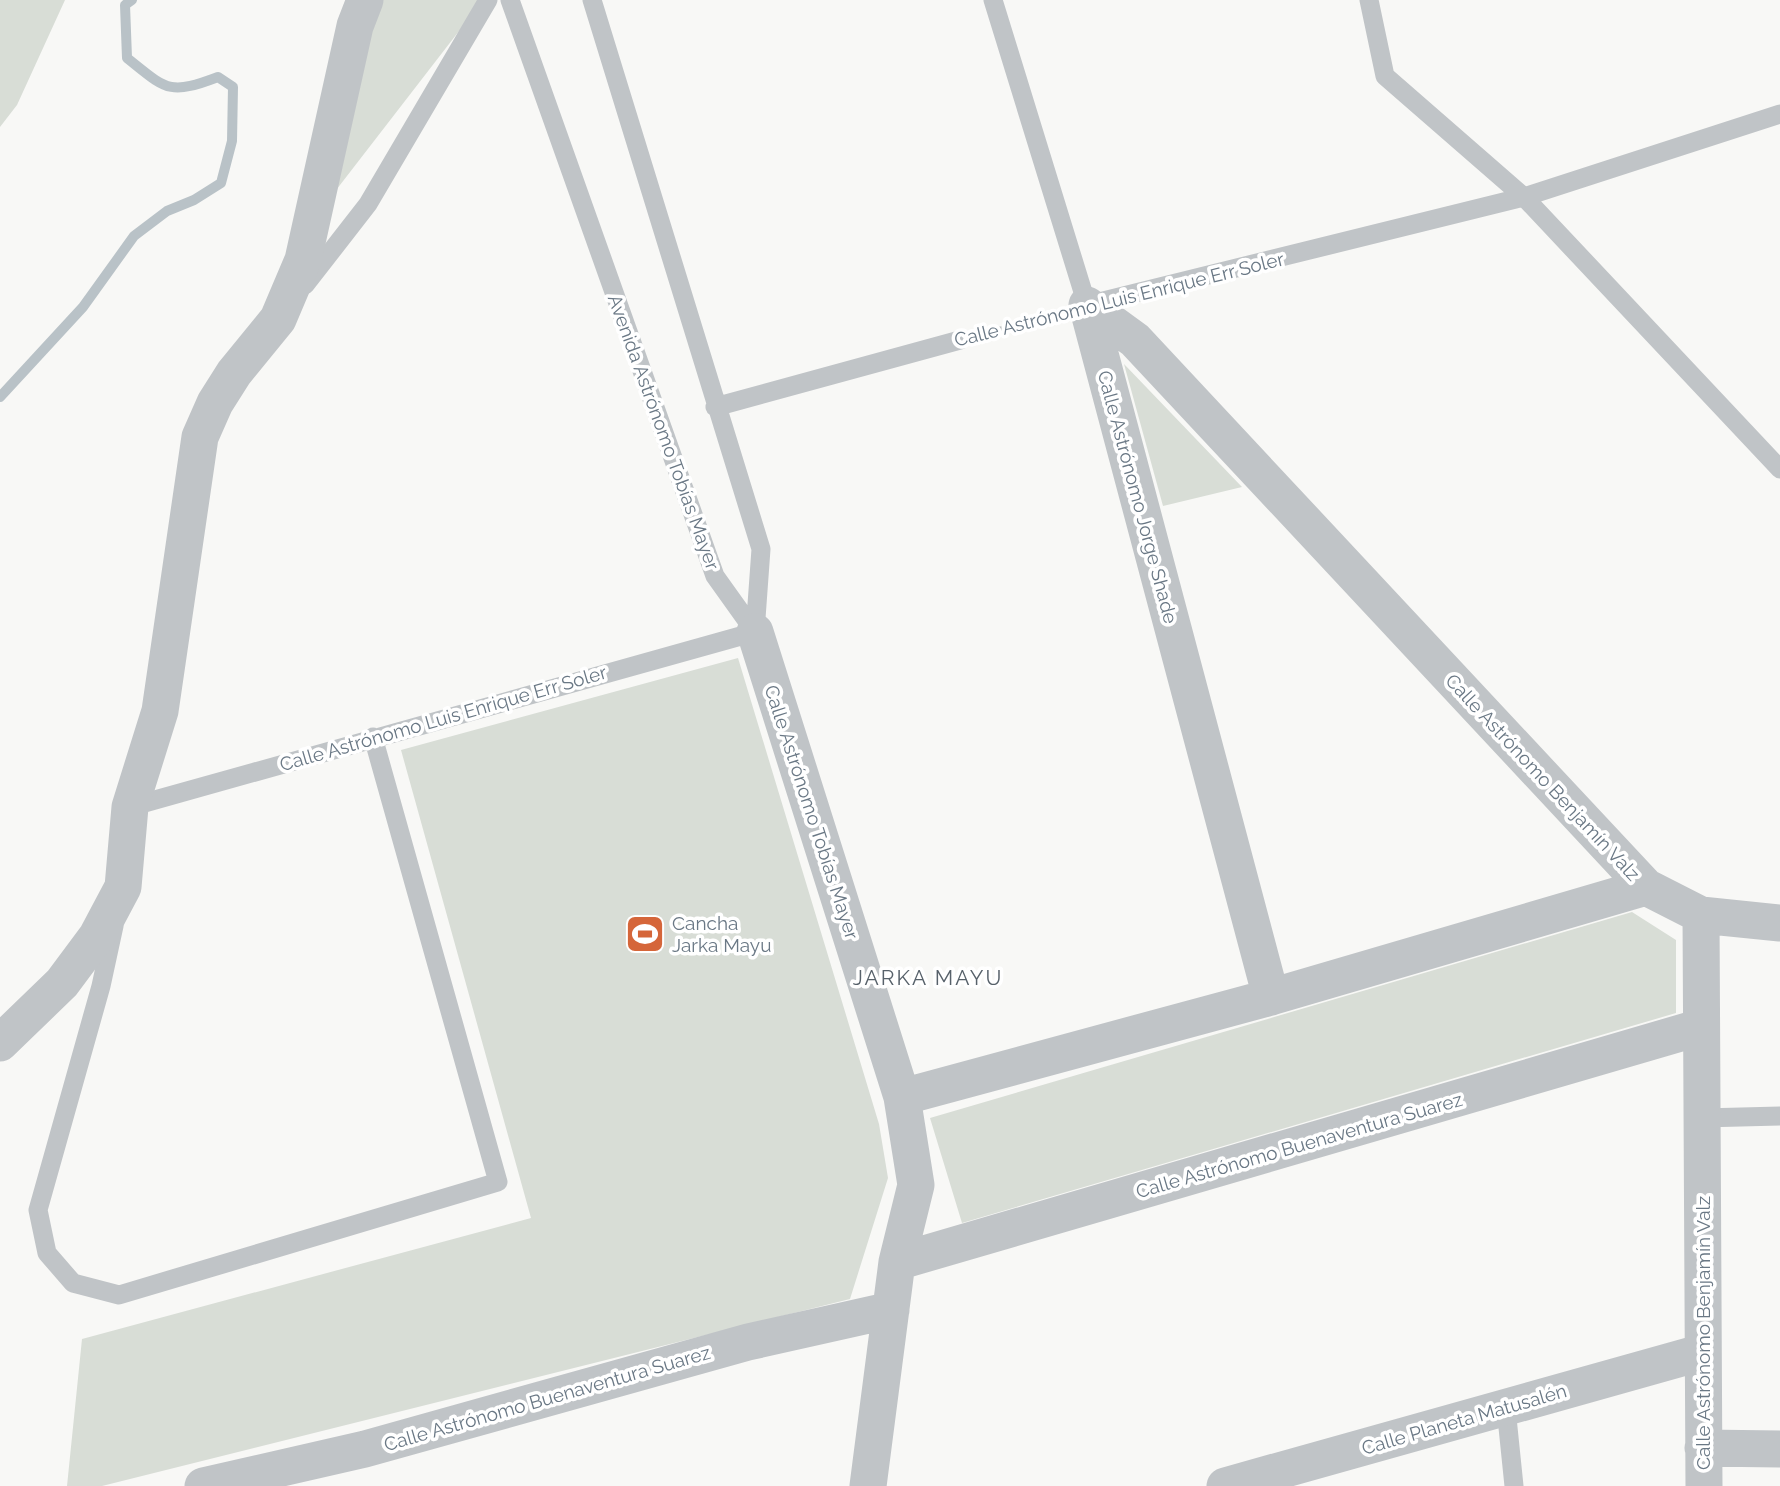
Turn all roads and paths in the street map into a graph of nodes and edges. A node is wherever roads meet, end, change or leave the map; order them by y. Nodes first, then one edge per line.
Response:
1 (365, 0) edge
2 (488, 0) edge
3 (510, 0) edge
4 (592, 0) edge
5 (993, 0) edge
6 (1368, 0) edge
7 (1780, 114) edge
8 (1524, 197) junction
9 (1087, 305) junction
10 (278, 319) junction
11 (960, 340) joint
12 (715, 407) junction
13 (1780, 469) edge
14 (755, 632) junction
15 (373, 737) junction
16 (130, 807) junction
17 (123, 887) junction
18 (1646, 887) junction
19 (1701, 915) junction
20 (1780, 923) edge
21 (1271, 998) junction
22 (1702, 1027) junction
23 (0, 1044) edge
24 (902, 1097) junction
25 (1780, 1116) edge
26 (1702, 1118) junction
27 (897, 1262) junction
28 (891, 1310) junction
29 (1703, 1352) junction
30 (1506, 1408) junction
31 (1703, 1448) junction
32 (1780, 1449) edge
33 (203, 1486) edge
34 (868, 1486) edge
35 (1225, 1486) edge
36 (1514, 1486) edge
37 (1704, 1486) edge

1 - 10 street
2 - 10 lane
3 - 14 lane, Avenida Astrónomo Tobías Mayer
4 - 12 lane
5 - 9 lane, Calle Astrónomo Jorge Shade
6 - 8 lane
7 - 8 lane, Calle Astrónomo Luis Enrique Err Soler
8 - 9 lane, Calle Astrónomo Luis Enrique Err Soler
8 - 13 lane
9 - 11 path, Calle Astrónomo Luis Enrique Err Soler
9 - 18 street, Calle Astrónomo Benjamín Valz
9 - 21 street, Calle Astrónomo Jorge Shade
10 - 16 street
11 - 12 lane, Calle Astrónomo Luis Enrique Err Soler
12 - 14 lane
14 - 15 lane, Calle Astrónomo Luis Enrique Err Soler
14 - 24 street, Calle Astrónomo Tobías Mayer
15 - 16 lane, Calle Astrónomo Luis Enrique Err Soler
15 - 17 lane
16 - 17 street
17 - 23 street
18 - 19 street, Calle Astrónomo Benjamín Valz
18 - 21 street
19 - 20 street
19 - 22 street, Calle Astrónomo Benjamín Valz
21 - 24 street
22 - 26 street, Calle Astrónomo Benjamín Valz
22 - 27 street, Calle Astrónomo Buenaventura Suarez
24 - 27 street, Calle Astrónomo Tobías Mayer
25 - 26 lane
26 - 29 street, Calle Astrónomo Benjamín Valz
27 - 28 street, Calle Astrónomo Tobías Mayer
28 - 33 street, Calle Astrónomo Buenaventura Suarez
28 - 34 street, Calle Astrónomo Tobías Mayer
29 - 30 street, Calle Planeta Matusalén
29 - 31 street, Calle Astrónomo Benjamín Valz
30 - 35 street, Calle Planeta Matusalén
30 - 36 lane
31 - 32 street
31 - 37 street, Calle Astrónomo Benjamín Valz

